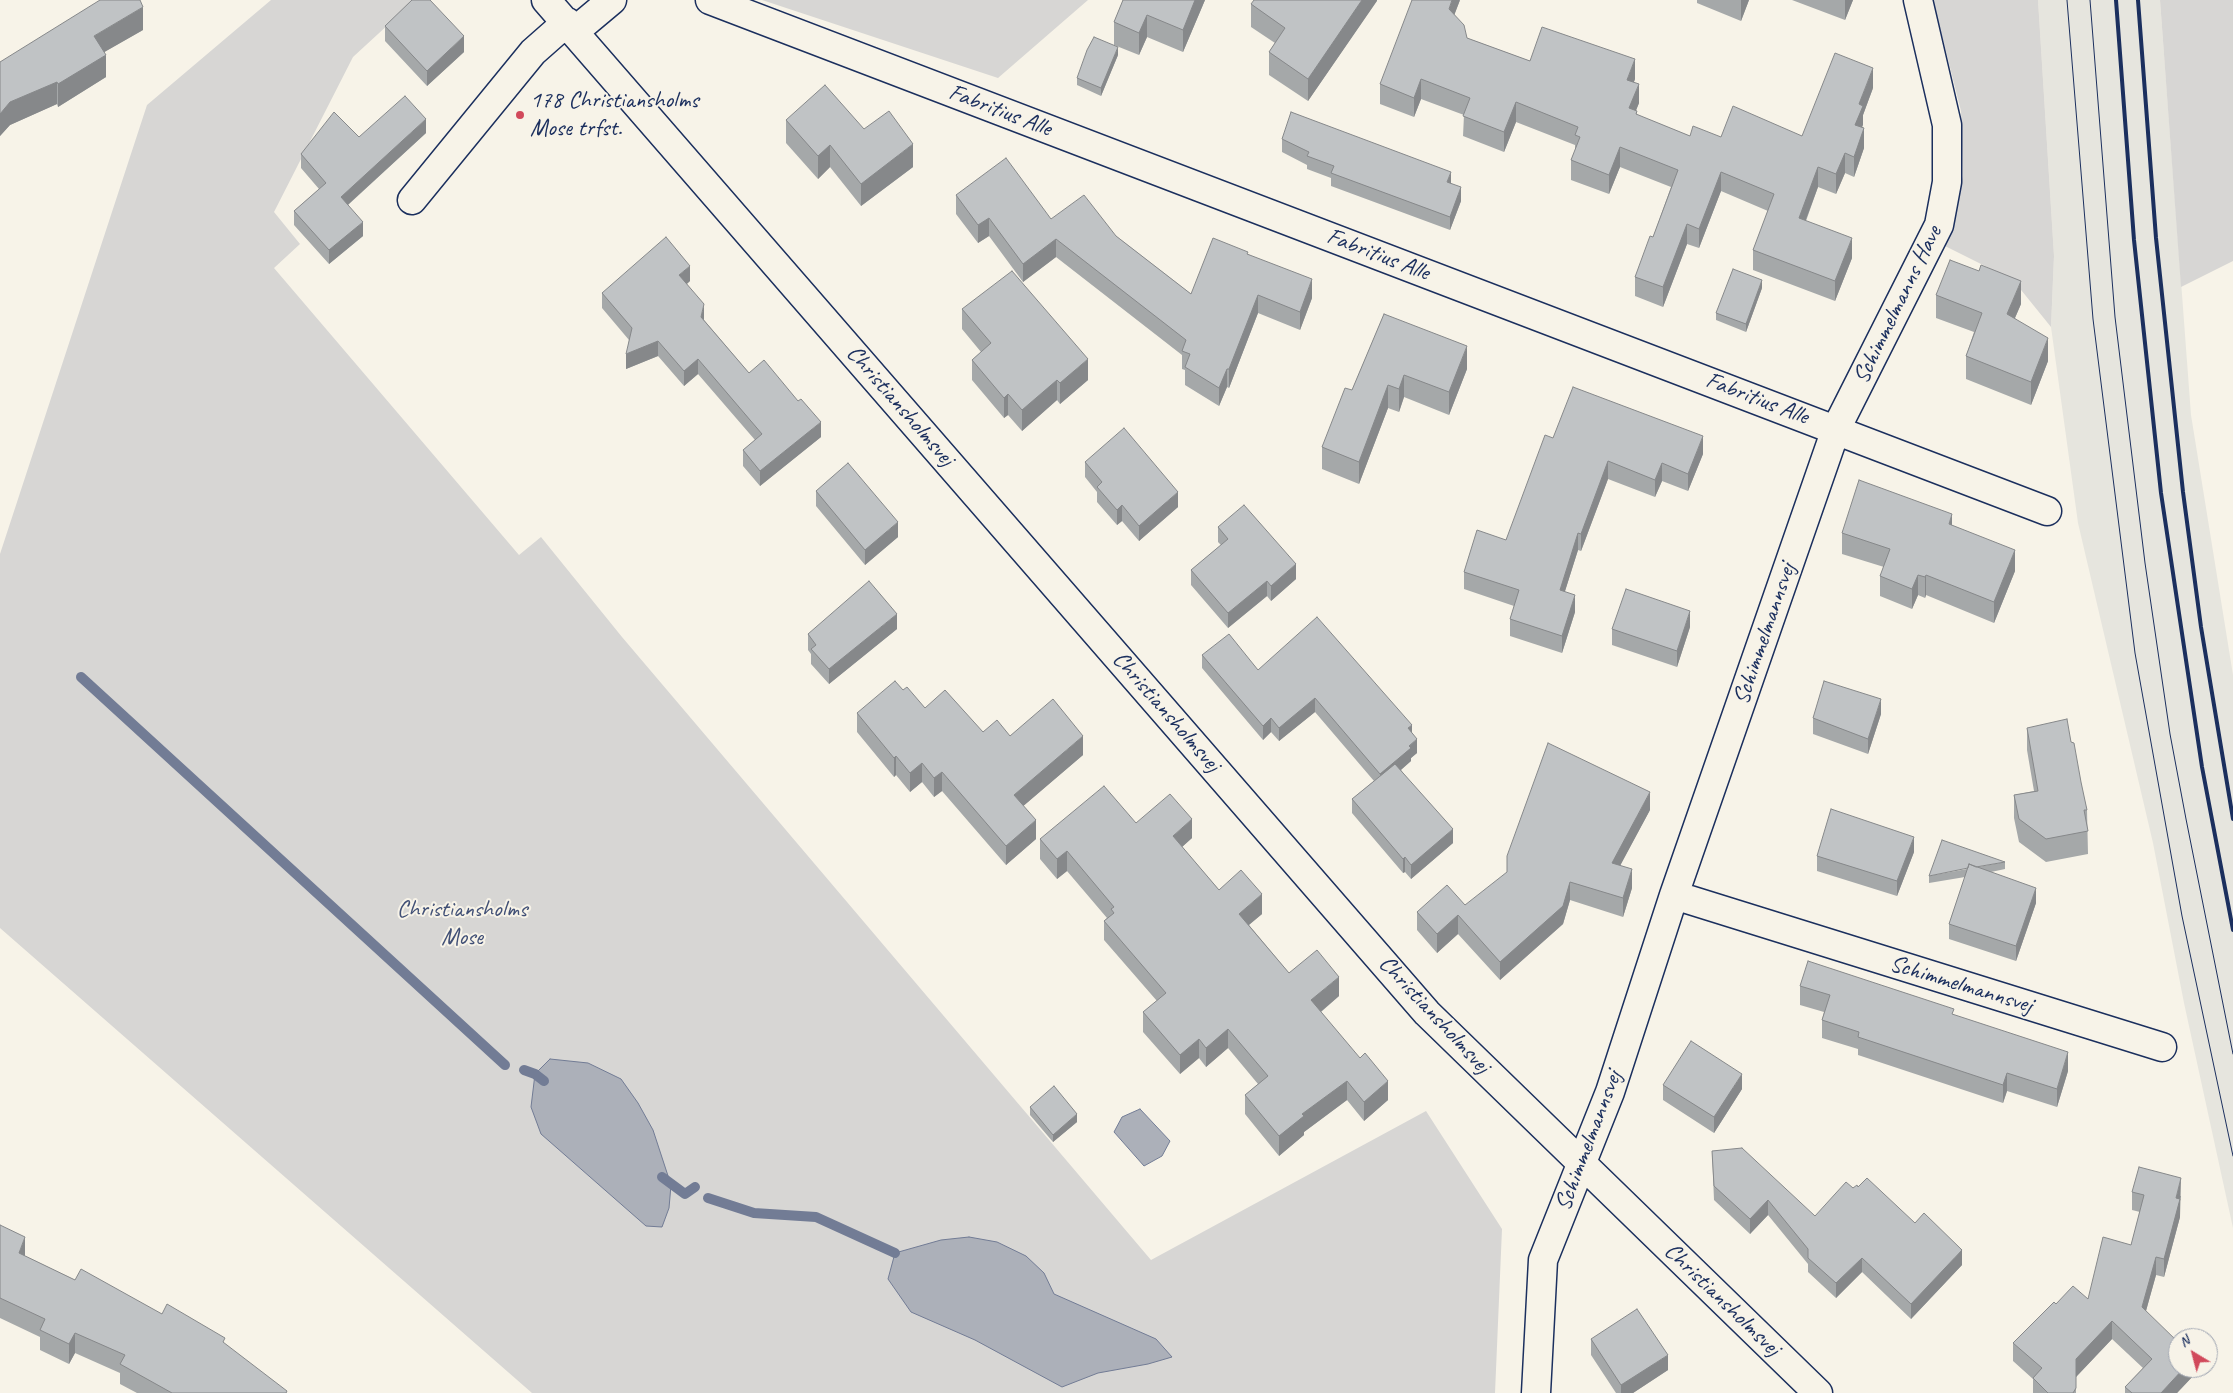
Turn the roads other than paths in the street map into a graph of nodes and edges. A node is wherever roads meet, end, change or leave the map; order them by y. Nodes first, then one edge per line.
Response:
1 (546, 0) edge
2 (612, 0) edge
3 (710, 0) edge
4 (1918, 0) edge
5 (571, 26) junction
6 (412, 200) dead end
7 (1836, 429) junction
8 (2047, 511) dead end
9 (1674, 895) junction
10 (2162, 1048) dead end
11 (1581, 1163) junction
12 (1536, 1393) edge
13 (1818, 1393) edge

1 - 5 street, Christiansholmsvej
2 - 5 street
3 - 7 street, Fabritius Alle
4 - 7 street, Schimmelmanns Have
5 - 6 street
5 - 11 street, Christiansholmsvej
7 - 8 street, Fabritius Alle
7 - 9 street, Schimmelmannsvej
9 - 10 street, Schimmelmannsvej
9 - 11 street, Schimmelmannsvej
11 - 12 street, Schimmelmannsvej
11 - 13 street, Christiansholmsvej

